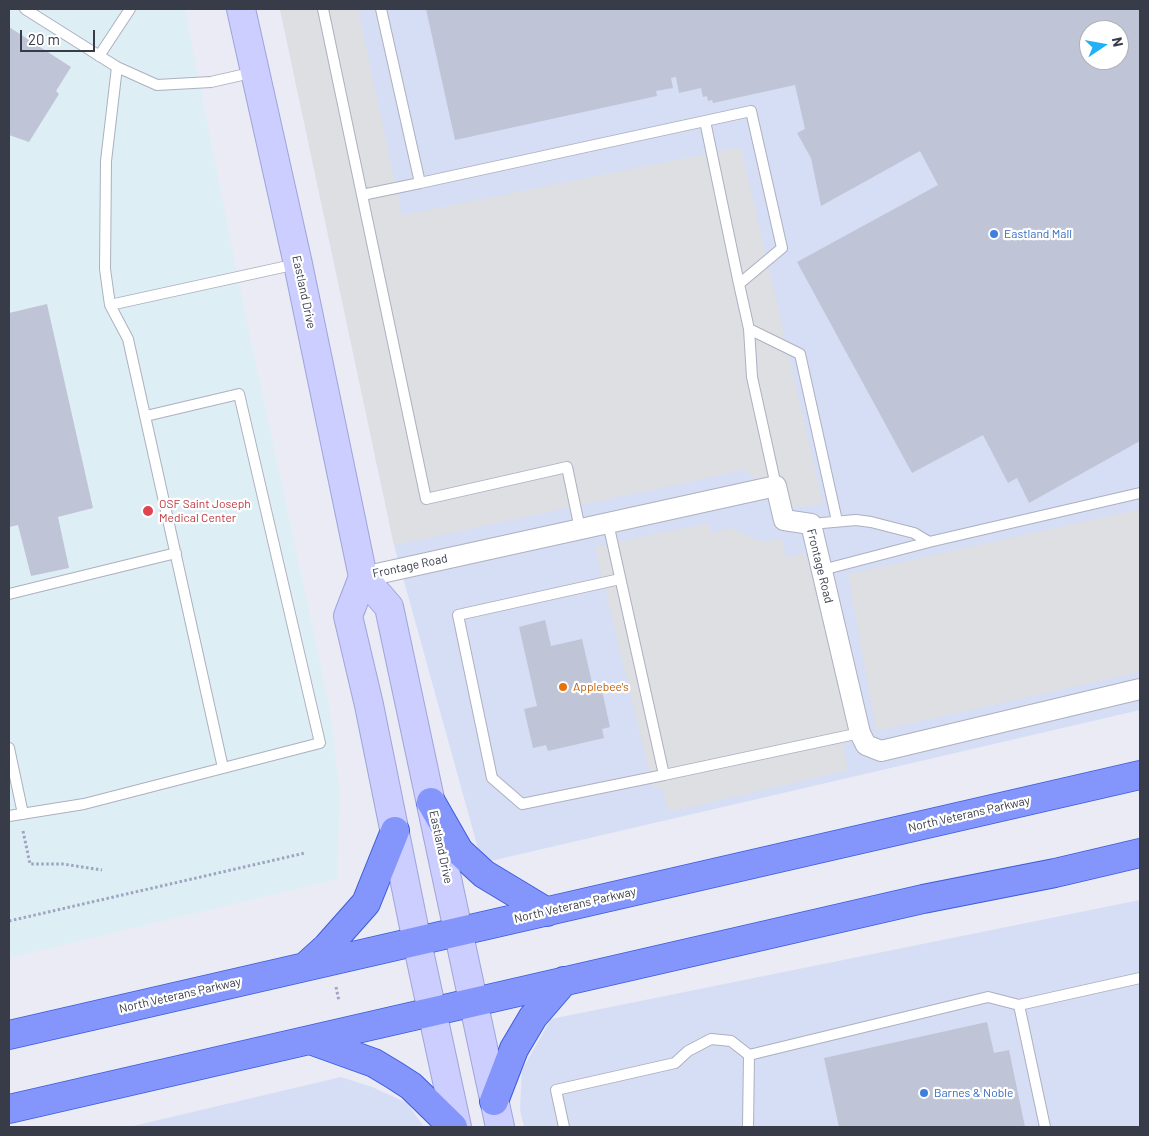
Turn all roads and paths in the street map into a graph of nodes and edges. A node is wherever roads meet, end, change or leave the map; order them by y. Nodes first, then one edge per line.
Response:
1 (25, 9) edge
2 (130, 9) edge
3 (241, 9) edge
4 (323, 9) edge
5 (381, 9) edge
6 (99, 56) junction
7 (117, 68) junction
8 (255, 72) junction
9 (704, 121) junction
10 (420, 183) junction
11 (362, 195) junction
12 (298, 264) junction
13 (739, 284) junction
14 (110, 305) junction
15 (749, 329) junction
16 (146, 416) junction
17 (776, 486) junction
18 (1140, 492) edge
19 (837, 521) junction
20 (608, 523) junction
21 (811, 524) junction
22 (580, 529) junction
23 (929, 542) junction
24 (176, 553) junction
25 (822, 570) junction
26 (362, 577) junction
27 (620, 579) junction
28 (9, 594) edge
29 (1140, 689) edge
30 (860, 733) junction
31 (9, 748) edge
32 (223, 768) junction
33 (664, 775) junction
34 (1140, 775) edge
35 (431, 802) junction
36 (23, 814) junction
37 (9, 816) edge
38 (395, 831) junction
39 (305, 853) dead end
40 (1140, 853) edge
41 (102, 870) dead end
42 (547, 912) junction
43 (9, 920) edge
44 (458, 932) junction
45 (417, 942) junction
46 (306, 966) junction
47 (1140, 978) edge
48 (564, 981) junction
49 (335, 982) dead end
50 (339, 1001) dead end
51 (473, 1001) junction
52 (1019, 1005) junction
53 (432, 1011) junction
54 (9, 1035) edge
55 (310, 1040) junction
56 (749, 1055) junction
57 (494, 1101) junction
58 (9, 1108) edge
59 (453, 1127) edge
60 (457, 1127) edge
61 (500, 1127) edge
62 (564, 1127) edge
63 (748, 1127) edge
64 (1045, 1127) edge

1 - 6 lane
2 - 6 lane
3 - 8 main road, Eastland Drive
4 - 11 lane
5 - 10 lane
6 - 7 lane
7 - 8 lane
7 - 14 lane
8 - 12 main road, Eastland Drive
9 - 10 lane
9 - 13 lane
9 - 13 lane
10 - 11 lane
11 - 22 lane
12 - 14 lane
12 - 26 main road, Eastland Drive
13 - 15 lane
14 - 16 lane
15 - 17 lane
15 - 19 lane
16 - 24 lane
16 - 32 lane
17 - 20 street, Frontage Road
17 - 21 street, Frontage Road
18 - 23 lane
19 - 21 lane
19 - 23 lane
20 - 22 street, Frontage Road
20 - 27 lane
21 - 25 street, Frontage Road
22 - 26 street, Frontage Road
23 - 25 lane
24 - 28 lane
24 - 32 lane
25 - 30 street, Frontage Road
26 - 35 main road, Eastland Drive
26 - 38 main road
27 - 33 lane
27 - 33 lane
29 - 30 street
30 - 33 lane
31 - 36 lane
32 - 36 lane
34 - 42 highway, North Veterans Parkway
35 - 42 highway
35 - 44 main road, Eastland Drive
36 - 37 lane
36 - 41 path
38 - 45 main road
38 - 46 highway
39 - 43 path
40 - 48 highway
42 - 44 highway, North Veterans Parkway
44 - 45 highway, North Veterans Parkway
44 - 51 main road, Eastland Drive
45 - 46 highway, North Veterans Parkway
45 - 53 main road
46 - 54 highway, North Veterans Parkway
47 - 52 lane
48 - 51 highway
48 - 57 highway
49 - 50 path
51 - 53 highway
51 - 57 main road, Eastland Drive
52 - 56 lane
52 - 64 lane
53 - 55 highway
53 - 60 main road
55 - 58 highway
55 - 59 highway
56 - 62 lane
56 - 63 lane
57 - 61 main road, Eastland Drive

